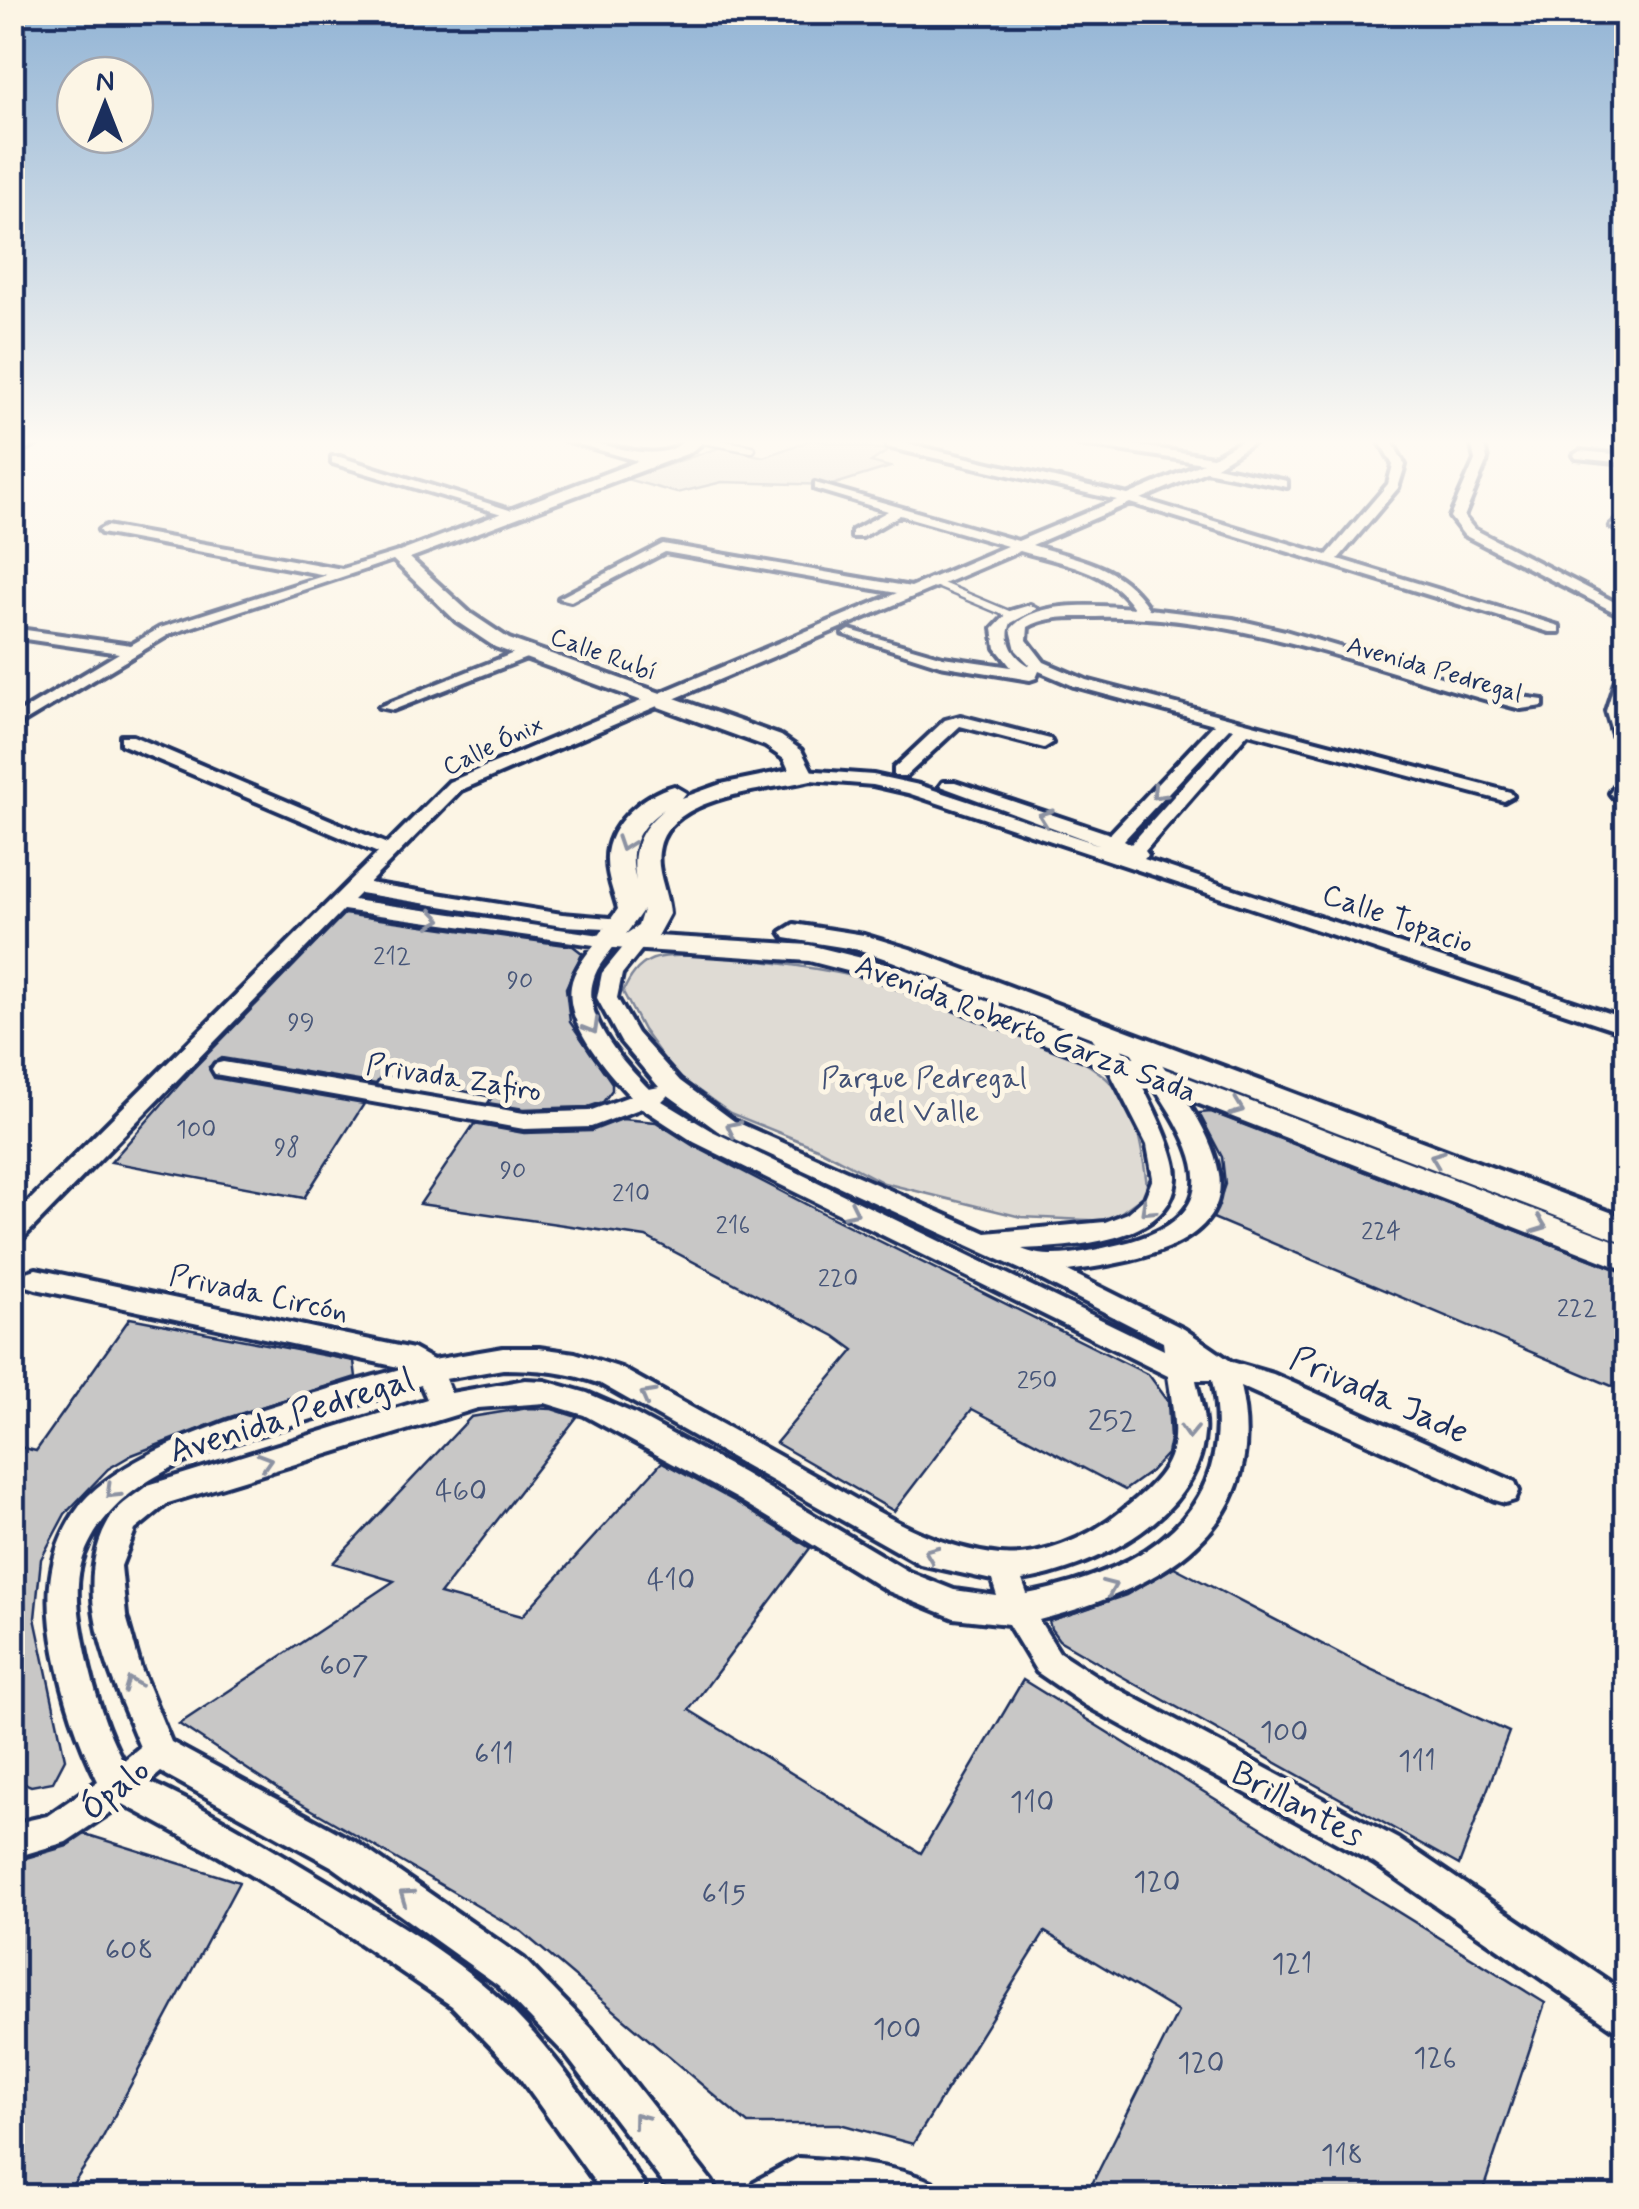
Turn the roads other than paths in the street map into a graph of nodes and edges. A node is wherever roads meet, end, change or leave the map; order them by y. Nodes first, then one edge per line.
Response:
1 (178, 543) edge
2 (431, 543) edge
3 (1017, 543) edge
4 (1275, 543) edge
5 (1344, 543) edge
6 (1490, 543) edge
7 (1020, 544) junction
8 (398, 556) junction
9 (1330, 560) junction
10 (347, 574) junction
11 (930, 582) junction
12 (908, 590) junction
13 (566, 598) dead end
14 (1141, 606) junction
15 (1626, 614) edge
16 (1011, 615) junction
17 (1554, 628) dead end
18 (12, 632) edge
19 (850, 634) dead end
20 (131, 650) junction
21 (524, 654) junction
22 (1044, 669) junction
23 (1025, 672) junction
24 (1626, 673) edge
25 (652, 700) junction
26 (387, 707) dead end
27 (12, 724) edge
28 (1232, 728) junction
29 (127, 740) dead end
30 (1044, 743) dead end
31 (1626, 752) edge
32 (801, 769) junction
33 (900, 772) junction
34 (1504, 796) dead end
35 (1106, 848) junction
36 (388, 851) junction
37 (1137, 860) junction
38 (356, 887) junction
39 (339, 904) junction
40 (630, 933) junction
41 (1626, 1026) edge
42 (1126, 1052) junction
43 (224, 1069) dead end
44 (1157, 1078) junction
45 (670, 1088) junction
46 (647, 1101) junction
47 (1626, 1231) edge
48 (12, 1234) edge
49 (980, 1242) junction
50 (924, 1246) junction
51 (1626, 1258) edge
52 (1036, 1266) junction
53 (976, 1271) junction
54 (36, 1280) dead end
55 (1174, 1336) junction
56 (1178, 1369) junction
57 (1223, 1370) junction
58 (429, 1372) junction
59 (443, 1406) junction
60 (1505, 1491) dead end
61 (1004, 1570) junction
62 (1016, 1610) junction
63 (159, 1752) junction
64 (118, 1782) junction
65 (12, 1842) edge
66 (1626, 2015) edge
67 (628, 2196) edge
68 (698, 2196) edge
69 (768, 2196) edge
70 (918, 2196) edge

1 - 10 street
2 - 8 street
3 - 7 street
4 - 9 street
5 - 9 street
6 - 15 street
7 - 11 street, Calle Ónix
7 - 14 street
8 - 10 street
8 - 21 street, Calle Rubí
9 - 17 street
10 - 20 street
11 - 12 street, Calle Ónix
11 - 16 lane
12 - 13 street
12 - 25 street, Calle Ónix
14 - 14 street, Avenida Pedregal
14 - 16 street, Avenida Pedregal
14 - 22 street, Avenida Pedregal
16 - 23 street
18 - 20 street
19 - 23 street
20 - 27 street
21 - 25 street, Calle Rubí
21 - 26 street
22 - 23 street
22 - 28 street
23 - 28 street
24 - 31 street
25 - 32 street, Calle Rubí
25 - 36 street, Calle Ónix
28 - 34 street
28 -> 35 street
28 - 37 street
29 - 36 street
30 - 33 street
32 - 33 street
32 - 35 street
32 - 40 street
35 -> 33 street
35 - 37 street
36 - 38 street, Calle Ónix
37 - 41 street, Calle Topacio
38 - 39 street, Calle Ónix
38 - 40 street, Avenida Roberto Garza Sada
39 -> 40 street, Avenida Roberto Garza Sada
39 - 48 street, Calle Ónix
40 - 42 street, Avenida Roberto Garza Sada
40 - 42 street, Avenida Roberto Garza Sada
40 - 45 street
40 -> 46 street
42 - 44 street, Avenida Roberto Garza Sada
47 -> 42 street, Avenida Roberto Garza Sada
42 -> 49 street
43 - 46 street, Privada Zafiro
44 -> 51 street, Avenida Roberto Garza Sada
44 - 52 street
45 - 46 street, Privada Zafiro
49 -> 45 street
46 -> 50 street
49 - 50 street
49 - 52 street
50 - 53 street
52 - 53 street
52 - 55 street
53 - 56 street
54 - 58 street, Privada Circón
55 - 56 street, Avenida Pedregal
55 - 57 street, Privada Jade
56 - 57 street, Privada Jade
56 -> 61 street, Avenida Pedregal
57 - 60 street, Privada Jade
62 -> 57 street, Avenida Pedregal
58 - 59 street
61 -> 58 street, Avenida Pedregal
58 -> 64 street, Avenida Pedregal
59 - 62 street, Avenida Pedregal
63 -> 59 street, Avenida Pedregal
61 - 62 street, Brillantes
62 - 66 street, Brillantes
63 - 64 street, Ópalo
68 -> 63 street
64 - 65 street, Ópalo
64 - 67 street
69 - 70 street

